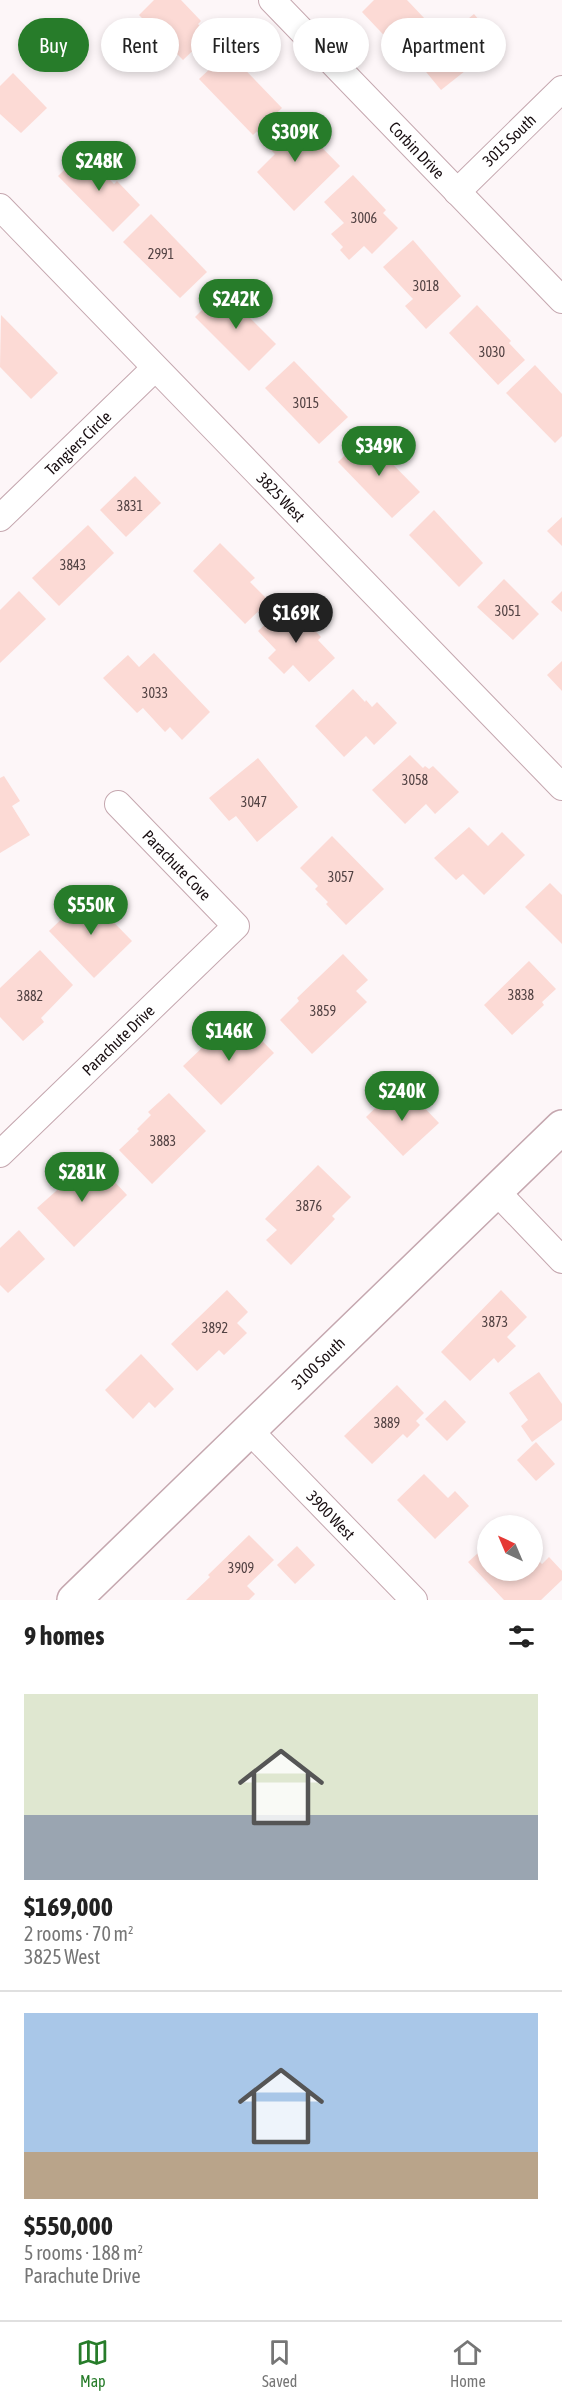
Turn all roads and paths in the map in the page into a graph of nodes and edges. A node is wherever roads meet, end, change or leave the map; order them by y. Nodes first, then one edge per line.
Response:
1 (272, 0) edge
2 (562, 89) edge
3 (457, 192) junction
4 (0, 207) edge
5 (562, 300) edge
6 (155, 368) junction
7 (0, 518) edge
8 (562, 787) edge
9 (118, 804) dead end
10 (236, 926) joint
11 (562, 1127) edge
12 (0, 1154) edge
13 (496, 1191) junction
14 (562, 1260) edge
15 (249, 1430) junction
16 (74, 1600) edge
17 (414, 1600) edge

1 - 3 street, Corbin Drive
2 - 3 street, 3015 South
3 - 5 street, Corbin Drive
4 - 6 street, 3825 West
6 - 7 street, Tangiers Circle
6 - 8 street, 3825 West
9 - 10 street, Parachute Cove
10 - 12 street, Parachute Drive
11 - 13 main road, 3100 South
13 - 14 street
13 - 15 main road, 3100 South
15 - 16 main road, 3100 South
15 - 17 street, 3900 West

